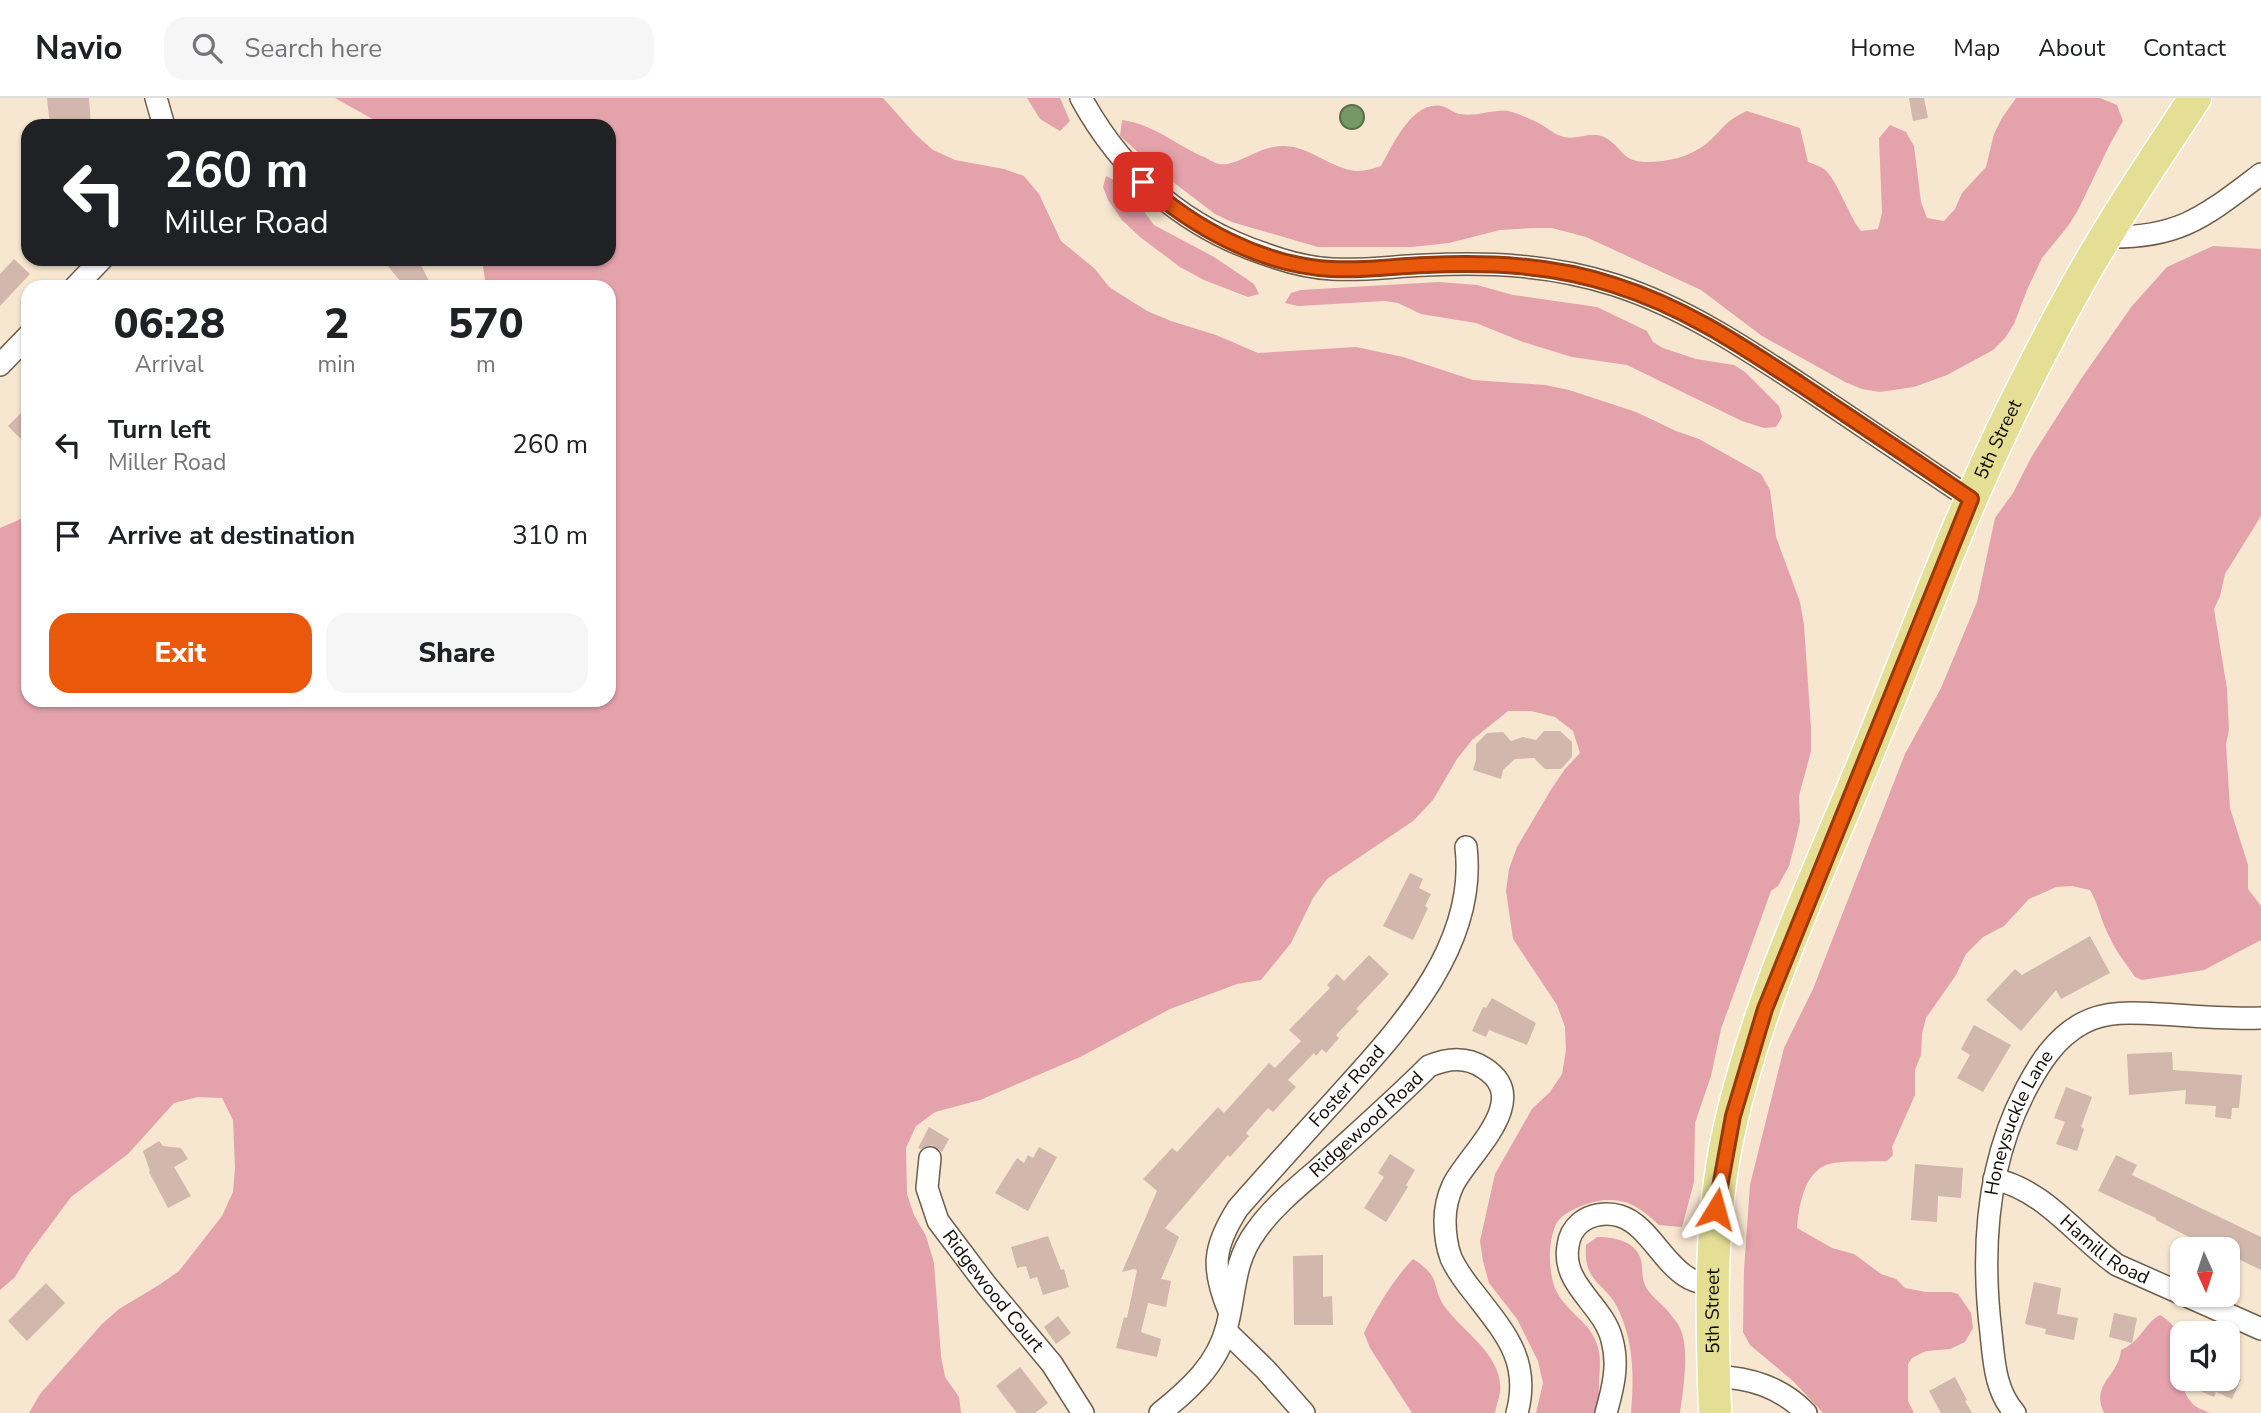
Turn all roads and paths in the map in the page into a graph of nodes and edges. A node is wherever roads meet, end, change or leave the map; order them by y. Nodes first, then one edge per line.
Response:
1 (156, 98) edge
2 (1081, 98) edge
3 (2195, 103) edge
4 (162, 119) edge
5 (2261, 174) edge
6 (2104, 237) junction
7 (95, 266) edge
8 (82, 280) edge
9 (21, 343) edge
10 (0, 365) edge
11 (1971, 499) junction
12 (1466, 847) dead end
13 (2261, 1018) edge
14 (930, 1158) dead end
15 (1994, 1179) junction
16 (1712, 1285) junction
17 (1228, 1322) junction
18 (2261, 1329) edge
19 (1714, 1377) junction
20 (1083, 1413) edge
21 (1160, 1413) edge
22 (1304, 1413) edge
23 (1517, 1413) edge
24 (1606, 1413) edge
25 (1715, 1413) edge
26 (1806, 1413) edge
27 (2015, 1413) edge

1 - 4 street
2 - 11 street
3 - 6 main road, 5th Street
5 - 6 street
6 - 11 main road, 5th Street
7 - 8 street
9 - 10 street
11 - 16 main road, 5th Street
12 - 17 street, Foster Road
13 - 15 street, Honeysuckle Lane
14 - 20 street, Ridgewood Court
15 - 18 street, Hamill Road
15 - 27 street, Honeysuckle Lane
16 - 19 main road, 5th Street
16 - 24 street
17 - 21 street, Ridgewood Road
17 - 22 street, Foster Road
17 - 23 street, Ridgewood Road
19 - 25 main road, 5th Street
19 - 26 street

